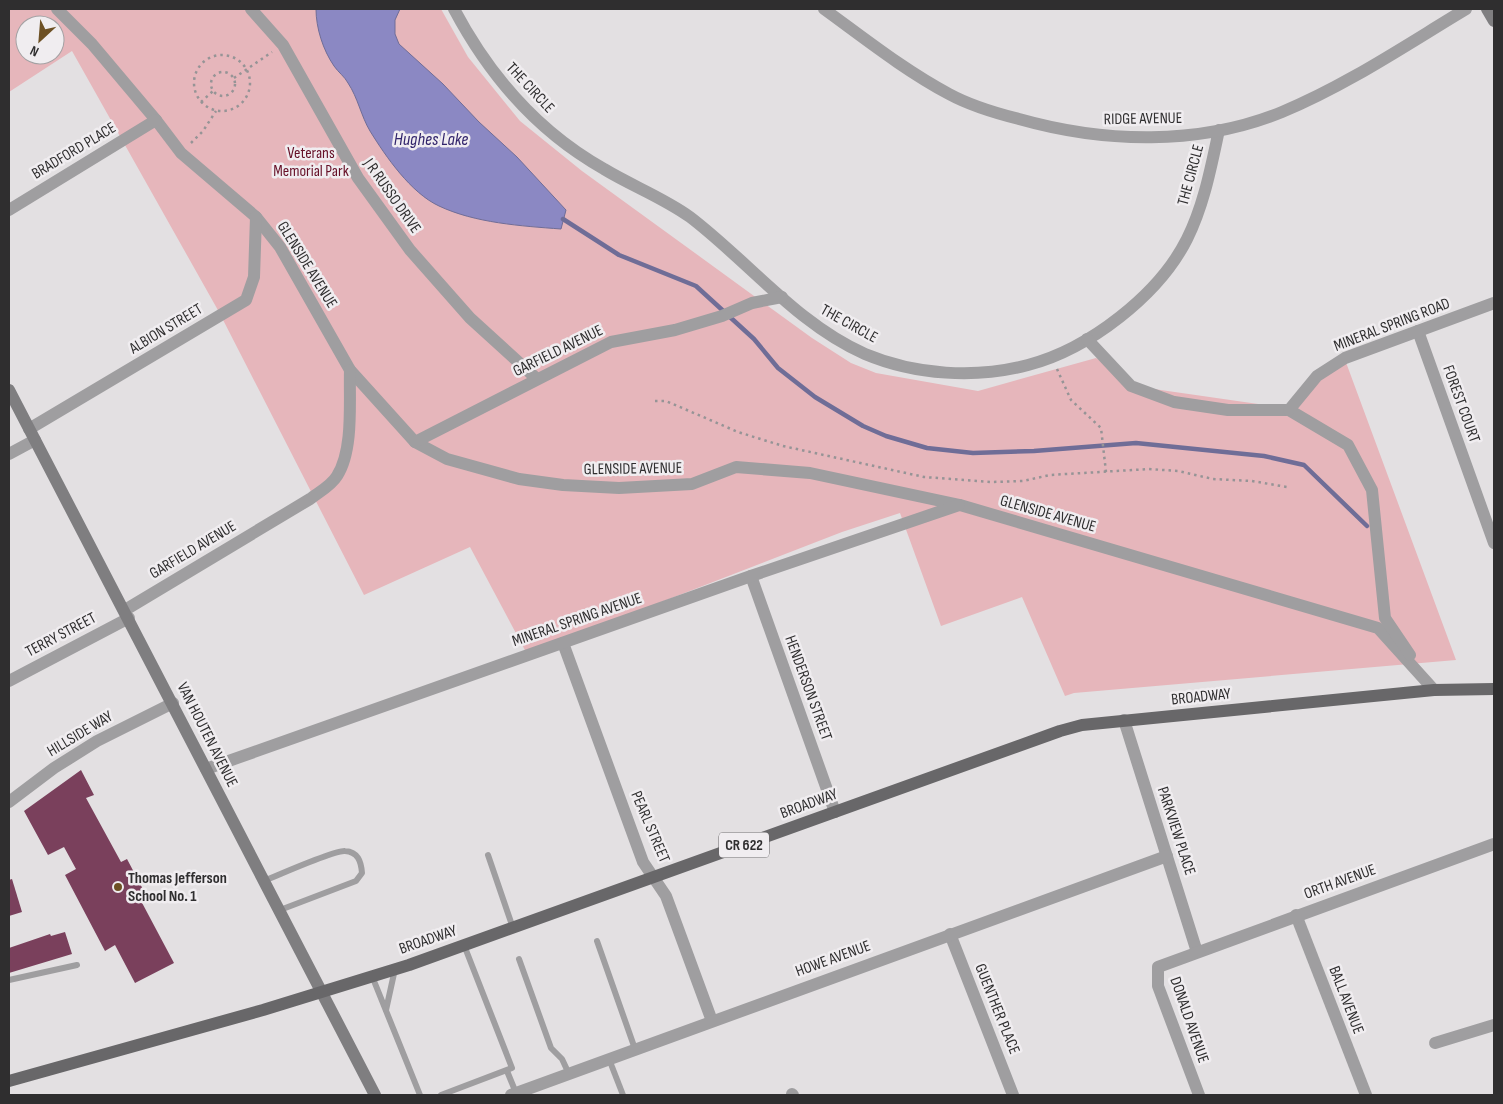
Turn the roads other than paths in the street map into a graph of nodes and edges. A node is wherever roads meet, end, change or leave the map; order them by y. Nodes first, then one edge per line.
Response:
1 (57, 9) edge
2 (251, 9) edge
3 (454, 9) edge
4 (824, 9) edge
5 (1466, 9) edge
6 (1487, 9) edge
7 (1494, 20) edge
8 (156, 120) junction
9 (1219, 130) junction
10 (9, 210) edge
11 (256, 217) junction
12 (782, 296) junction
13 (1494, 303) edge
14 (1418, 331) junction
15 (1087, 340) junction
16 (350, 370) junction
17 (537, 379) junction
18 (9, 390) edge
19 (1289, 410) junction
20 (32, 435) junction
21 (415, 442) junction
22 (9, 454) edge
23 (960, 505) junction
24 (1494, 543) edge
25 (750, 576) junction
26 (127, 614) junction
27 (562, 643) junction
28 (9, 680) edge
29 (1434, 690) junction
30 (1494, 690) edge
31 (173, 703) junction
32 (1124, 720) junction
33 (206, 769) junction
34 (9, 802) edge
35 (835, 812) junction
36 (1494, 844) edge
37 (488, 855) dead end
38 (1167, 856) junction
39 (654, 878) junction
40 (264, 881) junction
41 (280, 910) junction
42 (1296, 916) junction
43 (513, 928) junction
44 (950, 934) junction
45 (597, 941) dead end
46 (464, 945) junction
47 (1198, 952) junction
48 (518, 959) dead end
49 (77, 965) dead end
50 (395, 969) junction
51 (372, 976) junction
52 (9, 980) edge
53 (322, 992) junction
54 (386, 1011) junction
55 (712, 1021) junction
56 (1494, 1025) edge
57 (1435, 1043) dead end
58 (635, 1049) junction
59 (608, 1059) junction
60 (509, 1069) junction
61 (569, 1074) junction
62 (9, 1081) edge
63 (513, 1094) edge
64 (375, 1095) edge
65 (420, 1095) edge
66 (441, 1095) edge
67 (623, 1095) edge
68 (1014, 1095) edge
69 (1199, 1095) edge
70 (1366, 1095) edge

1 - 8 street, GLENSIDE AVENUE
2 - 17 street, J R RUSSO DRIVE
3 - 12 street, THE CIRCLE
4 - 9 street, RIDGE AVENUE
5 - 9 street, RIDGE AVENUE
6 - 7 main road
8 - 10 street, BRADFORD PLACE
8 - 11 street, GLENSIDE AVENUE
9 - 15 street, THE CIRCLE
11 - 16 street, GLENSIDE AVENUE
11 - 20 street, ALBION STREET
12 - 15 street, THE CIRCLE
12 - 17 street, GARFIELD AVENUE
13 - 14 street, MINERAL SPRING ROAD
14 - 19 street, MINERAL SPRING ROAD
14 - 24 street, FOREST COURT
15 - 19 street
16 - 21 street, GLENSIDE AVENUE
16 - 26 street, GARFIELD AVENUE
17 - 21 street, GARFIELD AVENUE
18 - 20 main road, VAN HOUTEN AVENUE
19 - 29 street
20 - 22 street, ALBION STREET
20 - 26 main road, VAN HOUTEN AVENUE
21 - 23 street, GLENSIDE AVENUE
23 - 25 street, MINERAL SPRING AVENUE
23 - 29 street, GLENSIDE AVENUE
25 - 27 street, MINERAL SPRING AVENUE
25 - 35 street, HENDERSON STREET
26 - 28 street, TERRY STREET
26 - 31 main road, VAN HOUTEN AVENUE
27 - 33 street, MINERAL SPRING AVENUE
27 - 39 street, PEARL STREET
29 - 30 main road, BROADWAY / CR 622
29 - 32 main road, BROADWAY / CR 622
31 - 33 main road, VAN HOUTEN AVENUE
31 - 34 street, HILLSIDE WAY
32 - 35 main road, BROADWAY / CR 622
32 - 38 street, PARKVIEW PLACE
33 - 40 main road, VAN HOUTEN AVENUE
35 - 39 main road, BROADWAY / CR 622
36 - 42 street, ORTH AVENUE
37 - 43 lane
38 - 44 street, HOWE AVENUE
38 - 47 street, PARKVIEW PLACE
39 - 43 main road, BROADWAY / CR 622
39 - 55 street, PEARL STREET
40 - 41 main road, VAN HOUTEN AVENUE
40 - 41 lane
41 - 53 main road, VAN HOUTEN AVENUE
42 - 47 street, ORTH AVENUE
42 - 70 street, BALL AVENUE
43 - 46 main road, BROADWAY / CR 622
44 - 55 street, HOWE AVENUE
44 - 68 street, GUENTHER PLACE
45 - 58 lane
46 - 50 main road, BROADWAY / CR 622
46 - 60 lane
47 - 69 street, DONALD AVENUE
48 - 61 lane
49 - 52 lane
50 - 51 main road, BROADWAY / CR 622
50 - 54 lane
51 - 53 main road, BROADWAY / CR 622
51 - 54 lane
53 - 62 main road, BROADWAY / CR 622
53 - 64 main road, VAN HOUTEN AVENUE
54 - 65 lane
55 - 58 street, HOWE AVENUE
56 - 57 street
58 - 59 street, HOWE AVENUE
59 - 61 street, HOWE AVENUE
59 - 67 lane
60 - 63 lane
60 - 66 lane
61 - 63 street, HOWE AVENUE

